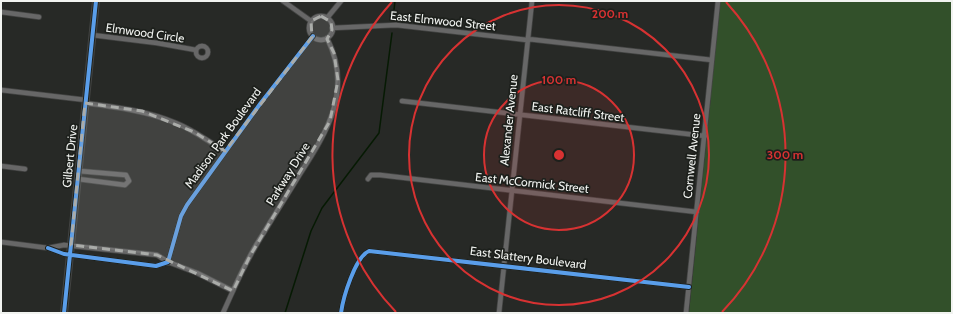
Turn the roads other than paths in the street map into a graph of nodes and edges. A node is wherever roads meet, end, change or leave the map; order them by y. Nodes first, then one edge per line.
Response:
1 (96, 1) edge
2 (283, 1) edge
3 (341, 1) edge
4 (532, 1) edge
5 (718, 1) edge
6 (1, 12) edge
7 (39, 17) dead end
8 (327, 18) junction
9 (311, 21) junction
10 (332, 28) junction
11 (92, 35) junction
12 (313, 36) junction
13 (326, 38) junction
14 (528, 39) junction
15 (196, 50) dead end
16 (712, 60) junction
17 (1, 90) edge
18 (402, 101) dead end
19 (86, 102) junction
20 (520, 115) junction
21 (704, 136) junction
22 (225, 151) junction
23 (1, 166) edge
24 (25, 169) dead end
25 (79, 171) junction
26 (78, 179) junction
27 (368, 179) dead end
28 (512, 190) junction
29 (697, 212) junction
30 (1, 242) edge
31 (71, 246) junction
32 (48, 248) junction
33 (70, 255) junction
34 (168, 262) junction
35 (504, 265) junction
36 (689, 287) junction
37 (233, 291) junction
38 (64, 313) edge
39 (223, 313) edge
40 (341, 313) edge
41 (499, 313) edge
42 (686, 313) edge

1 - 11 street, Gilbert Drive
2 - 9 street
3 - 8 street
4 - 14 street, Alexander Avenue
5 - 16 street, Cornwell Avenue
6 - 7 street
8 - 9 street
8 - 10 street
9 - 12 street
10 - 13 street
10 - 14 street, East Elmwood Street
11 - 15 street, Elmwood Circle
11 - 19 street, Gilbert Drive
12 - 13 street
12 - 22 street, Madison Park Boulevard
13 - 37 street, Parkway Drive
14 - 16 street, East Elmwood Street
14 - 20 street, Alexander Avenue
16 - 21 street, Cornwell Avenue
17 - 19 street
18 - 20 street, East Ratcliff Street
19 - 22 street
19 - 25 street, Gilbert Drive
20 - 21 street, East Ratcliff Street
20 - 28 street, Alexander Avenue
21 - 29 street, Cornwell Avenue
22 - 34 street, Madison Park Boulevard
23 - 24 street
25 - 26 street, Gilbert Drive
25 - 26 street
26 - 31 street, Gilbert Drive
27 - 28 street, East McCormick Street
28 - 29 street, East McCormick Street
28 - 35 street, Alexander Avenue
29 - 36 street, Cornwell Avenue
30 - 32 street
31 - 32 street
31 - 33 street, Gilbert Drive
31 - 34 street
32 - 33 street
33 - 34 street
33 - 38 street, Gilbert Drive
34 - 37 street
35 - 36 street, East Slattery Boulevard
35 - 40 street, East Slattery Boulevard
35 - 41 street, Alexander Avenue
36 - 42 street, Cornwell Avenue
37 - 39 street, Parkway Drive

